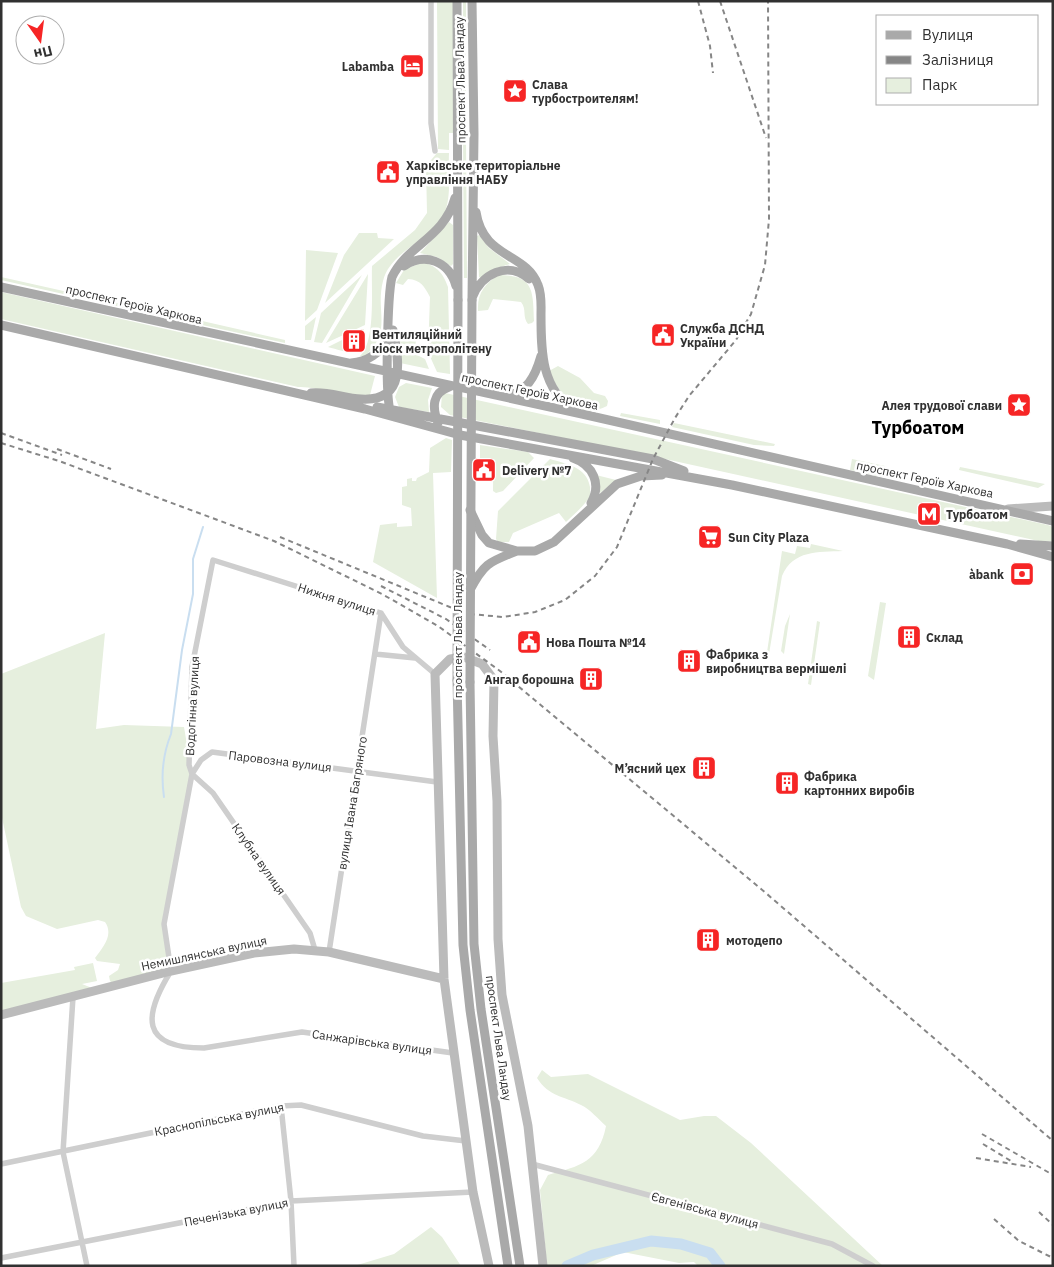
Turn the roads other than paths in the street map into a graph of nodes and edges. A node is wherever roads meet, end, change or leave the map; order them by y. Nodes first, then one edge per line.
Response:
1 (430, 1) edge
2 (457, 1) edge
3 (472, 1) edge
4 (435, 151) dead end
5 (458, 183) junction
6 (473, 184) junction
7 (394, 274) junction
8 (1, 287) edge
9 (458, 287) junction
10 (472, 287) junction
11 (541, 299) junction
12 (458, 300) junction
13 (472, 300) junction
14 (390, 316) junction
15 (1, 325) edge
16 (390, 328) junction
17 (541, 356) junction
18 (338, 362) junction
19 (391, 374) junction
20 (450, 387) junction
21 (388, 390) junction
22 (300, 394) junction
23 (497, 396) junction
24 (435, 413) junction
25 (398, 414) junction
26 (582, 414) junction
27 (450, 432) junction
28 (540, 448) junction
29 (698, 478) junction
30 (1053, 506) edge
31 (470, 510) junction
32 (587, 510) junction
33 (1004, 510) junction
34 (1052, 522) edge
35 (1008, 544) junction
36 (1052, 546) edge
37 (517, 551) junction
38 (1053, 557) edge
39 (213, 560) joint
40 (470, 590) junction
41 (381, 613) junction
42 (374, 654) junction
43 (415, 658) junction
44 (436, 674) junction
45 (357, 771) junction
46 (192, 774) junction
47 (437, 782) junction
48 (315, 950) junction
49 (329, 952) junction
50 (171, 971) junction
51 (444, 979) junction
52 (73, 997) junction
53 (1, 1015) edge
54 (453, 1053) junction
55 (281, 1106) junction
56 (466, 1141) junction
57 (63, 1152) junction
58 (1, 1164) edge
59 (532, 1164) junction
60 (473, 1192) junction
61 (290, 1201) junction
62 (83, 1243) junction
63 (1, 1258) edge
64 (542, 1264) edge
65 (87, 1266) edge
66 (294, 1266) edge
67 (488, 1266) edge
68 (508, 1266) edge
69 (520, 1266) edge
70 (873, 1266) edge

1 - 4 street
2 - 5 main road, проспект Льва Ландау
3 - 6 main road, проспект Льва Ландау
5 - 7 main road
5 - 9 main road, проспект Льва Ландау
6 - 10 main road, проспект Льва Ландау
6 - 11 main road
7 - 12 main road
7 - 14 main road
8 - 18 main road, проспект Героїв Харкова
9 - 10 main road
9 - 12 main road, проспект Льва Ландау
10 - 13 main road, проспект Льва Ландау
11 - 13 main road
11 - 17 main road
12 - 68 main road, проспект Льва Ландау, bridge
13 - 31 main road, проспект Льва Ландау, bridge
14 - 16 main road
14 - 19 main road
15 - 22 main road
16 - 18 main road
16 - 19 main road
17 - 23 main road
17 - 26 main road
18 - 19 main road, проспект Героїв Харкова
19 - 20 main road, проспект Героїв Харкова
19 - 21 main road
20 - 23 main road, проспект Героїв Харкова
20 - 24 main road
21 - 22 main road
21 - 25 main road
22 - 25 main road
22 - 25 main road
23 - 26 main road, проспект Героїв Харкова
24 - 25 main road
24 - 27 main road
24 - 29 main road
25 - 27 main road
26 - 33 main road, проспект Героїв Харкова
27 - 28 main road
28 - 29 main road
28 - 32 main road
29 - 32 main road
29 - 35 main road
30 - 33 street
31 - 37 main road
31 - 40 main road, проспект Льва Ландау, bridge
32 - 37 main road
33 - 34 main road, проспект Героїв Харкова
35 - 36 main road
35 - 38 main road
37 - 40 main road
39 - 41 street, Нижня вулиця
39 - 46 street, Водогінна вулиця
40 - 69 main road, проспект Льва Ландау, bridge
41 - 42 street, вулиця Івана Багряного
41 - 43 street, Нижня вулиця
42 - 43 street
42 - 45 street, вулиця Івана Багряного
43 - 44 street, Нижня вулиця
44 - 47 street
44 - 59 street
45 - 46 street, Паровозна вулиця
45 - 47 street, Паровозна вулиця
45 - 49 street, вулиця Івана Багряного
46 - 48 street, Клубна вулиця
46 - 50 street, Водогінна вулиця
47 - 51 street
48 - 49 street, Немишлянська вулиця
48 - 50 street, Немишлянська вулиця
49 - 51 street, Немишлянська вулиця
50 - 52 street, Немишлянська вулиця
50 - 54 street, Санжарівська вулиця
51 - 54 street
52 - 53 street, Немишлянська вулиця
52 - 57 street
54 - 56 street
55 - 56 street, Краснопільська вулиця
55 - 57 street, Краснопільська вулиця
55 - 61 street
56 - 60 street
57 - 58 street, Краснопільська вулиця
57 - 62 street
59 - 64 street
59 - 70 street, Євгенівська вулиця
60 - 61 street, Печенізька вулиця
60 - 67 street
61 - 62 street, Печенізька вулиця
61 - 66 street
62 - 63 street, Печенізька вулиця
62 - 65 street

